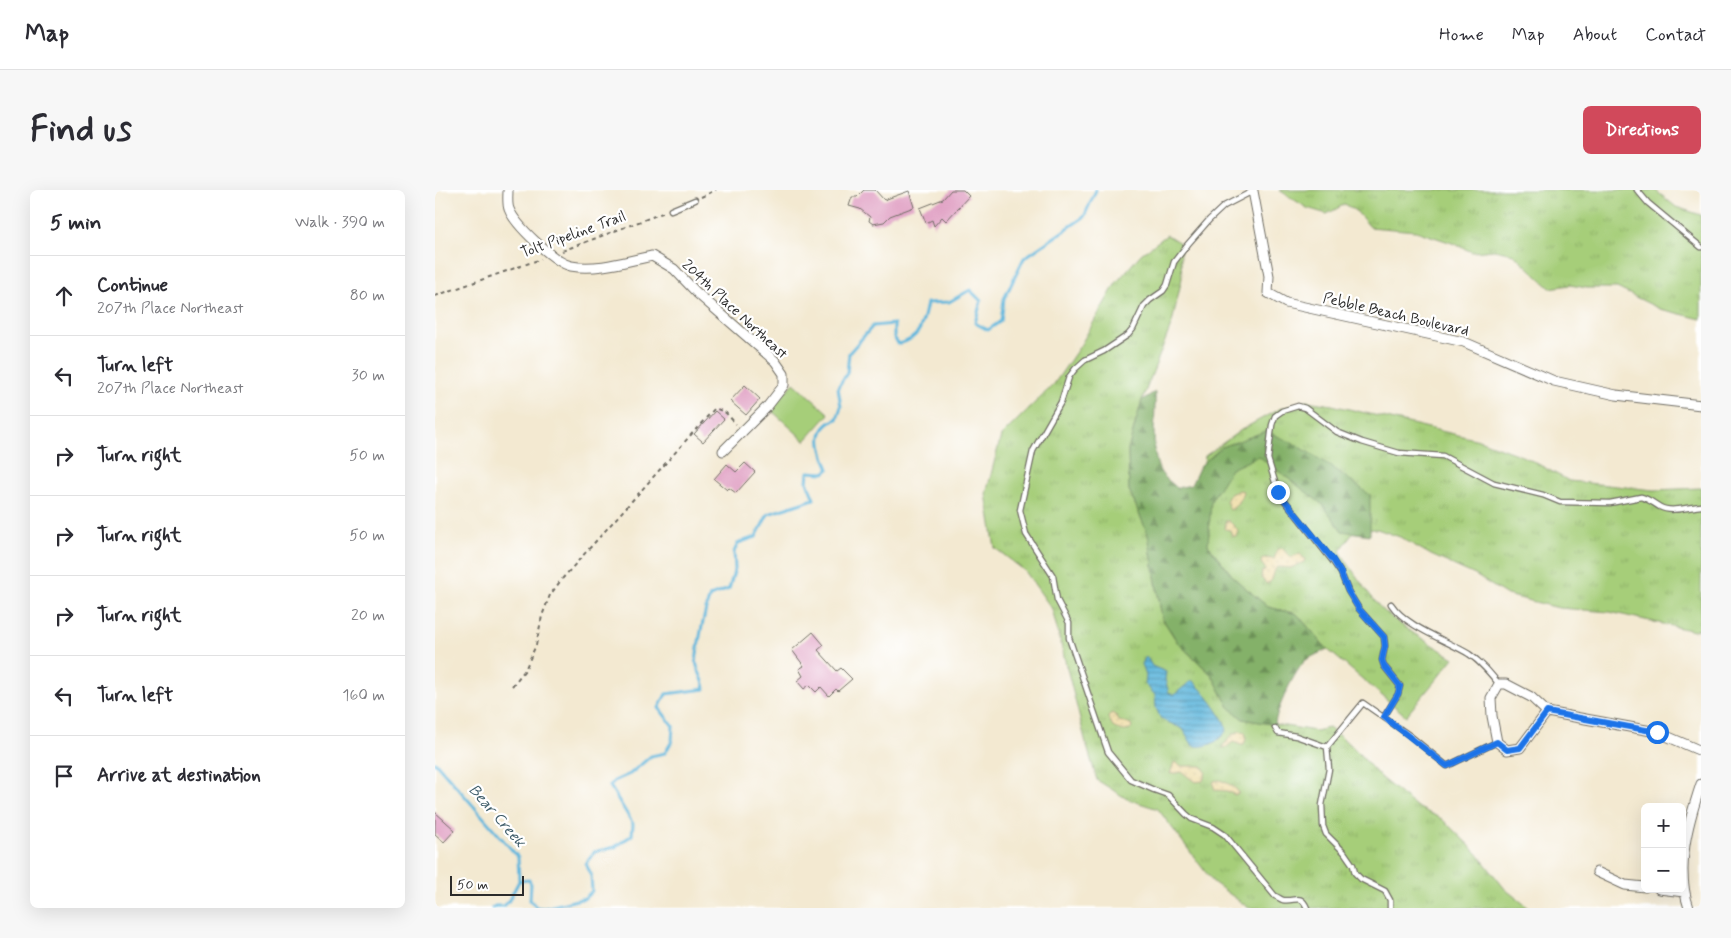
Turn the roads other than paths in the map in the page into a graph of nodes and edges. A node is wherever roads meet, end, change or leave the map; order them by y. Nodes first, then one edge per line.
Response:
1 (508, 190) edge
2 (1253, 190) edge
3 (1637, 190) edge
4 (695, 200) road end
5 (671, 210) road end
6 (1701, 247) edge
7 (1701, 405) edge
8 (723, 451) dead end
9 (1701, 506) edge
10 (1391, 604) dead end
11 (1499, 684) junction
12 (1547, 712) junction
13 (1384, 717) junction
14 (1275, 728) dead end
15 (1497, 742) junction
16 (1327, 747) junction
17 (1701, 751) edge
18 (1701, 784) edge
19 (1684, 848) edge
20 (1597, 872) dead end
21 (1641, 887) edge
22 (1684, 893) edge
23 (1307, 908) edge
24 (1390, 908) edge
25 (1689, 908) edge

1 - 8 street, 204th Place Northeast
2 - 7 street, Pebble Beach Boulevard
2 - 23 lane
3 - 6 lane
4 - 5 lane
9 - 13 lane
10 - 11 lane
11 - 12 street
11 - 15 street
12 - 15 street
12 - 17 street
13 - 15 lane
13 - 16 lane
14 - 16 lane
16 - 24 lane
18 - 19 street
20 - 21 street
22 - 25 street

